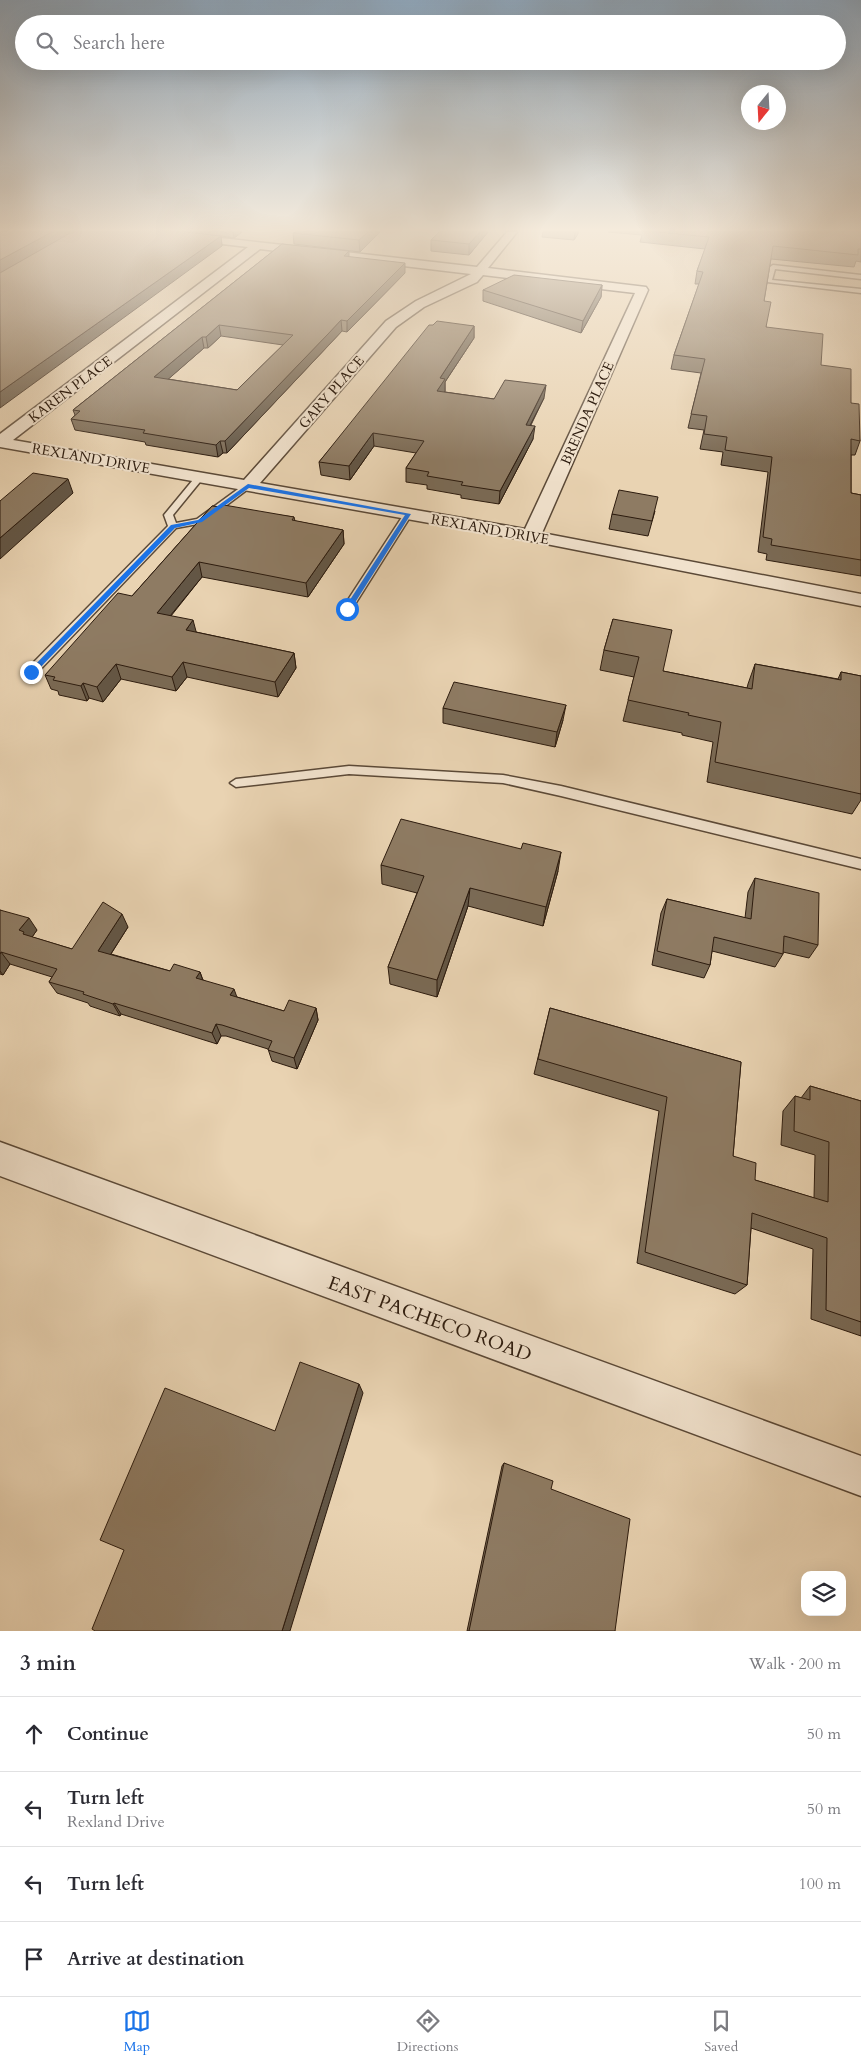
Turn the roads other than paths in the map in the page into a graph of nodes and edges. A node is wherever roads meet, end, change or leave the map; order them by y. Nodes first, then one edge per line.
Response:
1 (175, 308) edge
2 (414, 308) edge
3 (634, 308) edge
4 (0, 442) edge
5 (200, 477) junction
6 (248, 486) junction
7 (408, 514) junction
8 (173, 526) junction
9 (531, 536) junction
10 (861, 600) edge
11 (347, 609) dead end
12 (31, 672) dead end
13 (236, 783) dead end
14 (861, 864) edge
15 (0, 1160) edge
16 (861, 1476) edge

1 - 4 street, KAREN PLACE
2 - 6 street, GARY PLACE
3 - 9 street, BRENDA PLACE
4 - 5 street, REXLAND DRIVE
5 - 6 street, REXLAND DRIVE
5 - 8 lane
6 - 7 street, REXLAND DRIVE
6 - 8 lane
7 - 9 street, REXLAND DRIVE
7 - 11 lane
8 - 12 lane
9 - 10 street, REXLAND DRIVE
13 - 14 lane
15 - 16 street, EAST PACHECO ROAD

